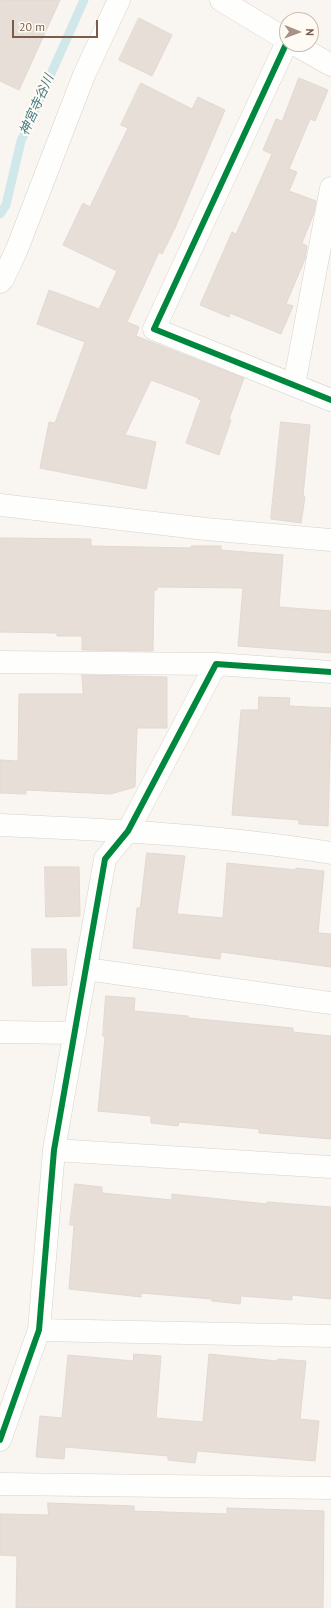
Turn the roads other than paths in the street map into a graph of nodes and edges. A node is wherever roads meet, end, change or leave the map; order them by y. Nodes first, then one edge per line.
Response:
1 (119, 0) edge
2 (221, 0) edge
3 (279, 36) edge
4 (282, 52) edge
5 (308, 52) edge
6 (331, 65) edge
7 (331, 188) edge
8 (0, 282) edge
9 (294, 385) junction
10 (331, 400) edge
11 (0, 505) edge
12 (331, 540) edge
13 (0, 662) edge
14 (216, 664) junction
15 (331, 672) edge
16 (0, 825) edge
17 (128, 831) junction
18 (331, 853) edge
19 (86, 969) junction
20 (331, 1003) edge
21 (0, 1032) edge
22 (75, 1033) junction
23 (54, 1150) junction
24 (331, 1167) edge
25 (39, 1330) junction
26 (331, 1336) edge
27 (0, 1440) edge
28 (0, 1484) edge
29 (331, 1488) edge

1 - 8 street
2 - 3 street
4 - 9 street
5 - 6 street
7 - 9 street
9 - 10 street
11 - 12 street
13 - 14 street
14 - 15 street
14 - 17 street
16 - 17 street
17 - 18 street
17 - 19 street
19 - 20 street
19 - 22 street
21 - 22 street
22 - 23 street
23 - 24 street
23 - 25 street
25 - 26 street
25 - 27 street
28 - 29 street

